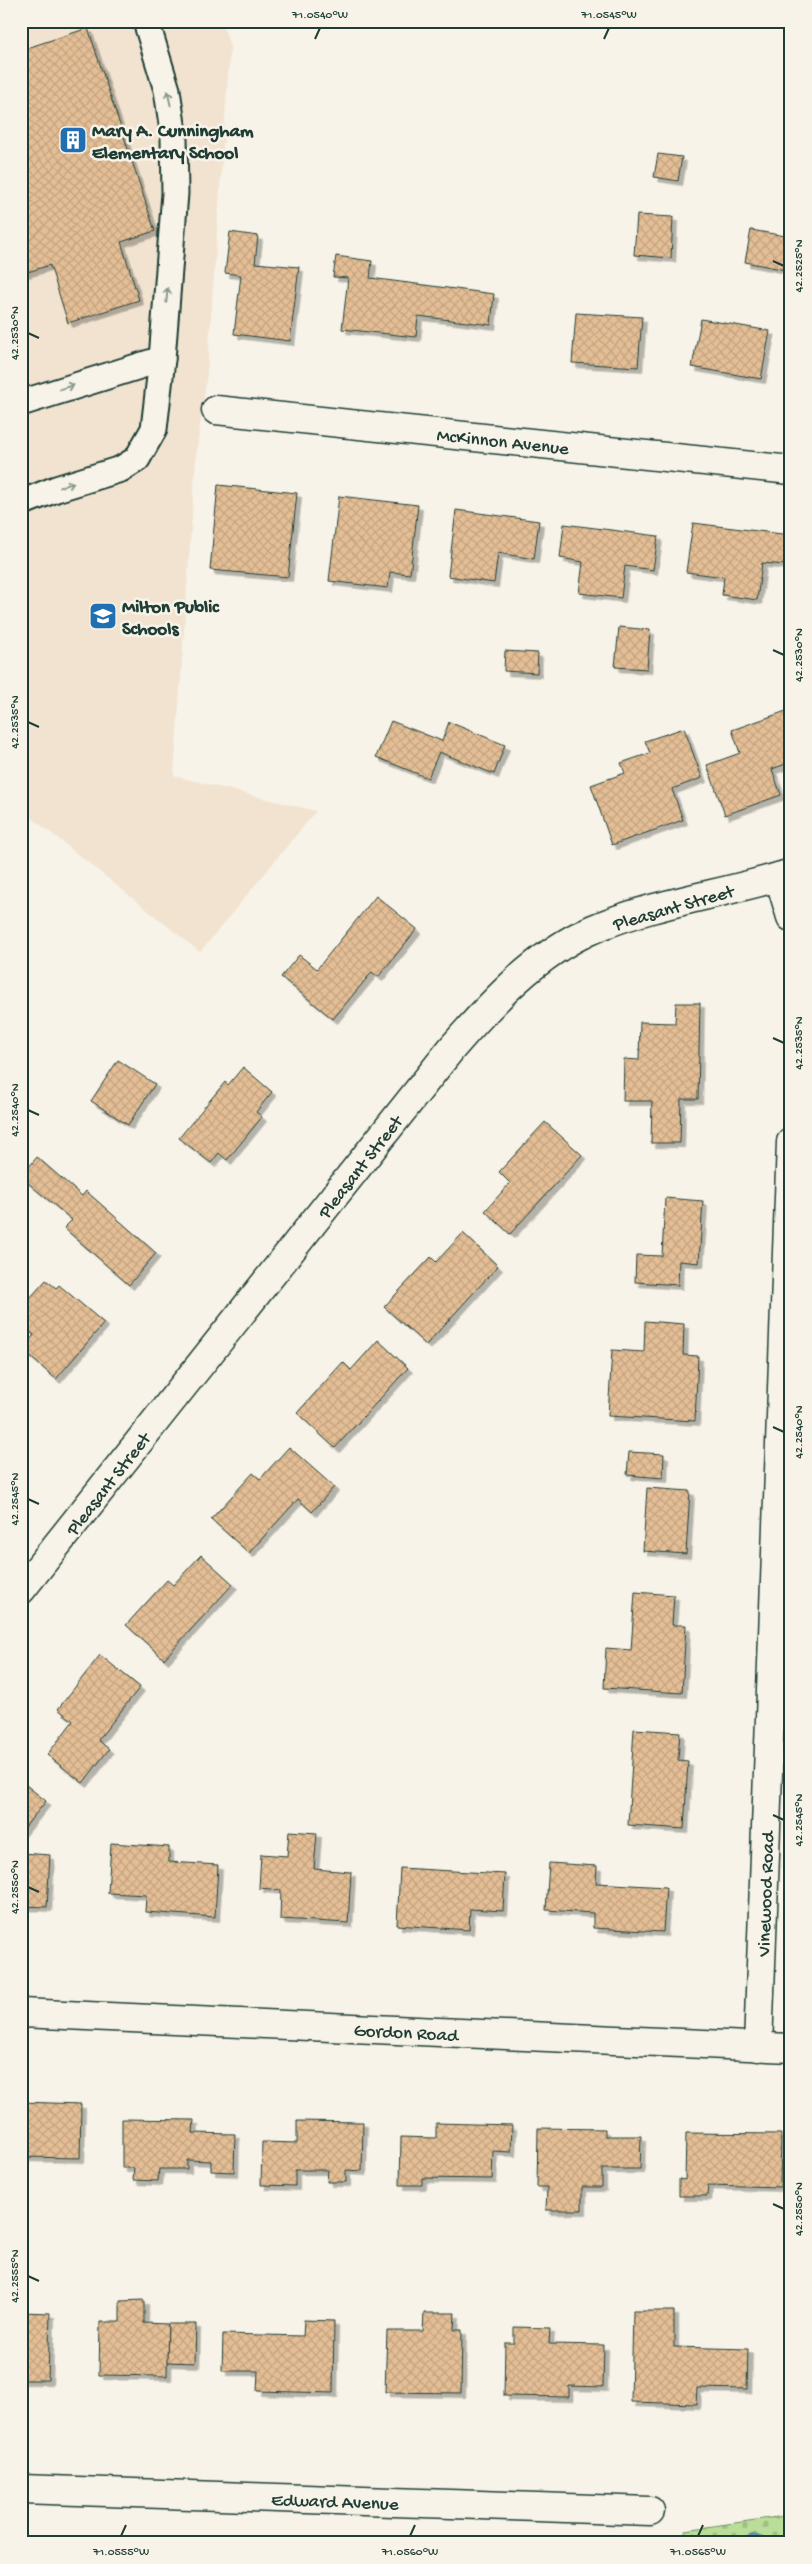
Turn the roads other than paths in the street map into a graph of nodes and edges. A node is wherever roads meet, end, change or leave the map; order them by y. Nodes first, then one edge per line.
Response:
1 (146, 21) edge
2 (162, 359) junction
3 (21, 403) edge
4 (216, 410) dead end
5 (791, 470) edge
6 (21, 502) edge
7 (785, 875) edge
8 (791, 918) edge
9 (791, 1142) edge
10 (21, 1590) edge
11 (21, 2013) edge
12 (758, 2047) junction
13 (791, 2048) edge
14 (21, 2489) edge
15 (650, 2511) dead end

2 -> 1 lane
3 -> 2 lane
6 -> 2 lane
4 - 5 street, McKinnon Avenue
7 - 8 street
7 - 10 street, Pleasant Street
9 - 12 street, Vinewood Road
11 - 12 street, Gordon Road
12 - 13 street, Gordon Road
14 - 15 street, Edward Avenue

